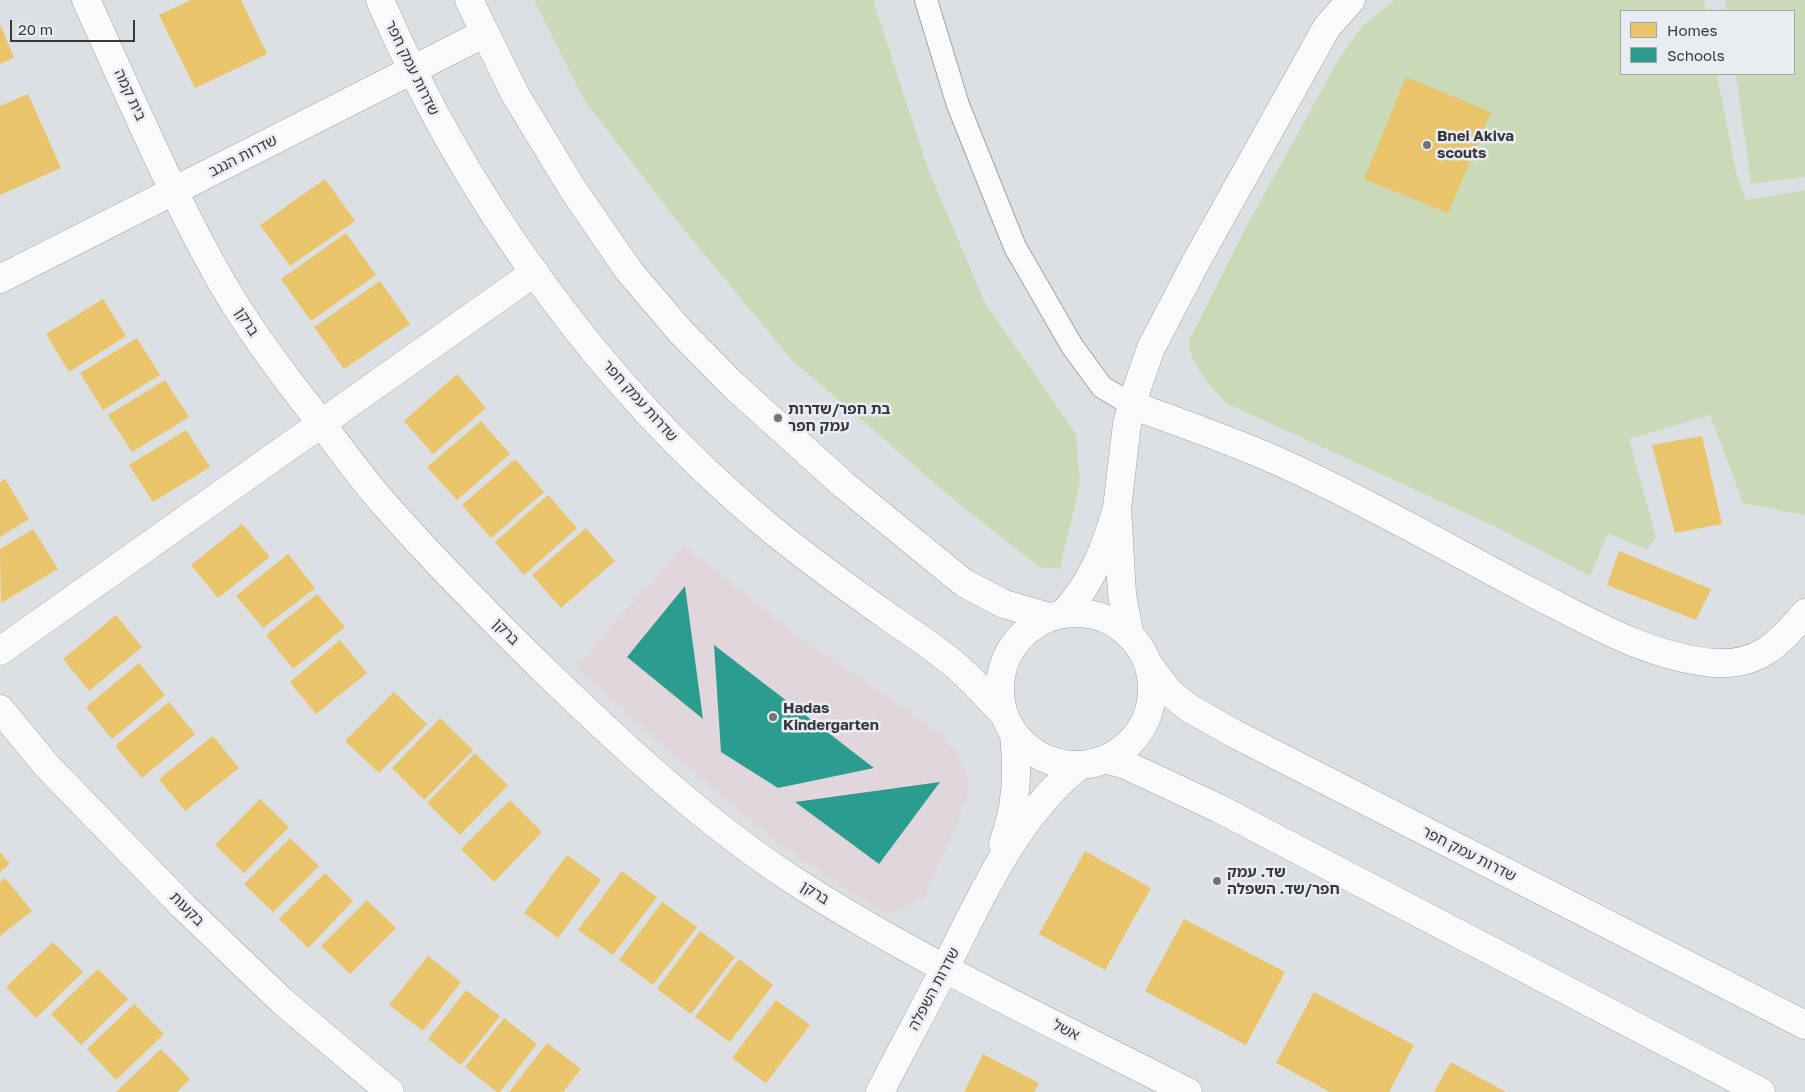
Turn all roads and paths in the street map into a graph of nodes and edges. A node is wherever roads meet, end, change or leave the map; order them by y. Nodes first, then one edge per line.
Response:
1 (86, 0) edge
2 (380, 0) edge
3 (469, 0) edge
4 (926, 0) edge
5 (1350, 0) edge
6 (485, 33) junction
7 (412, 70) junction
8 (174, 191) junction
9 (535, 272) junction
10 (0, 279) edge
11 (1132, 405) junction
12 (321, 424) junction
13 (1117, 508) junction
14 (1805, 613) edge
15 (1056, 616) junction
16 (1130, 636) junction
17 (0, 651) edge
18 (1148, 664) junction
19 (0, 709) edge
20 (1009, 724) junction
21 (1092, 762) junction
22 (987, 886) junction
23 (945, 968) junction
24 (1805, 1025) edge
25 (390, 1092) edge
26 (880, 1092) edge
27 (1188, 1092) edge
28 (1761, 1092) edge

1 - 8 street, בית קמה
2 - 7 street, שדרות עמק חפר
3 - 6 street
4 - 11 lane
5 - 11 street
6 - 7 street, שדרות הנגב
6 - 15 street
7 - 8 street, שדרות הנגב
7 - 9 street, שדרות עמק חפר
8 - 10 street, שדרות הנגב
8 - 12 street, ברקן
9 - 12 street
9 - 20 street, שדרות עמק חפר
11 - 13 street
11 - 14 street
12 - 17 street
12 - 23 street, ברקן
13 - 15 street
13 - 16 street
15 - 16 street
15 - 20 street
16 - 18 street
18 - 21 street
18 - 24 street, שדרות עמק חפר
19 - 25 street, בקעות
20 - 21 street
20 - 22 street, שדרות השפלה
21 - 22 street, שדרות השפלה
21 - 28 street
22 - 23 street, שדרות השפלה
23 - 26 street, שדרות השפלה
23 - 27 street, אשל

